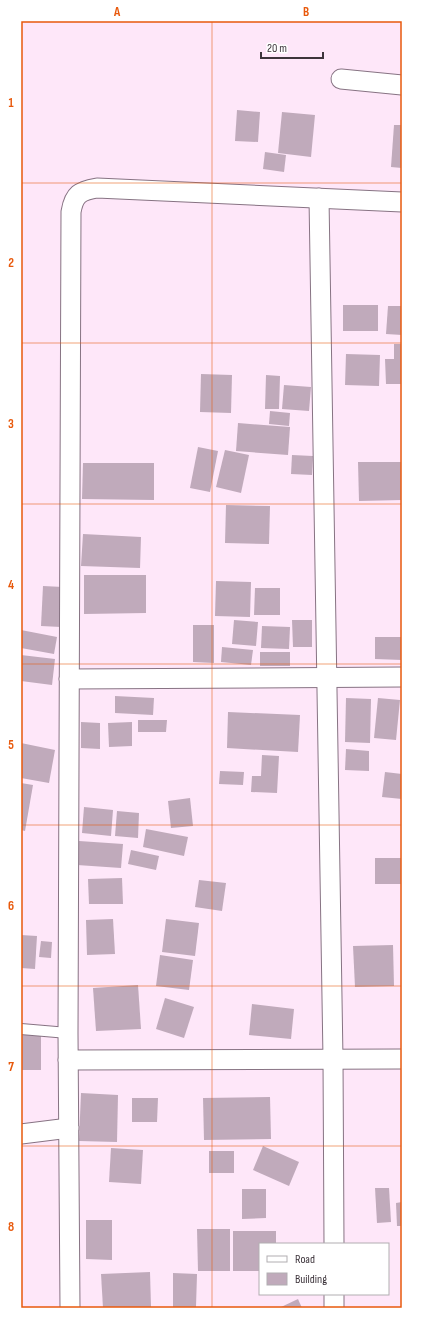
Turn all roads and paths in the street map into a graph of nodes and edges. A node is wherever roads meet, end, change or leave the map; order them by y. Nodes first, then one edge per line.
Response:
1 (341, 79) dead end
2 (402, 85) edge
3 (319, 198) junction
4 (402, 202) edge
5 (327, 677) junction
6 (402, 677) edge
7 (69, 680) junction
8 (21, 1029) edge
9 (68, 1033) junction
10 (333, 1059) junction
11 (402, 1059) edge
12 (68, 1060) junction
13 (69, 1128) junction
14 (21, 1134) edge
15 (334, 1243) edge
16 (334, 1295) edge
17 (70, 1308) edge
18 (334, 1308) edge

1 - 2 street
3 - 4 street
3 - 5 street
3 - 7 street
5 - 6 street
5 - 7 street
5 - 10 street
7 - 9 street
8 - 9 lane
9 - 12 street
10 - 11 street
10 - 12 street
10 - 15 street
12 - 13 street
13 - 14 street
13 - 17 street
16 - 18 street

